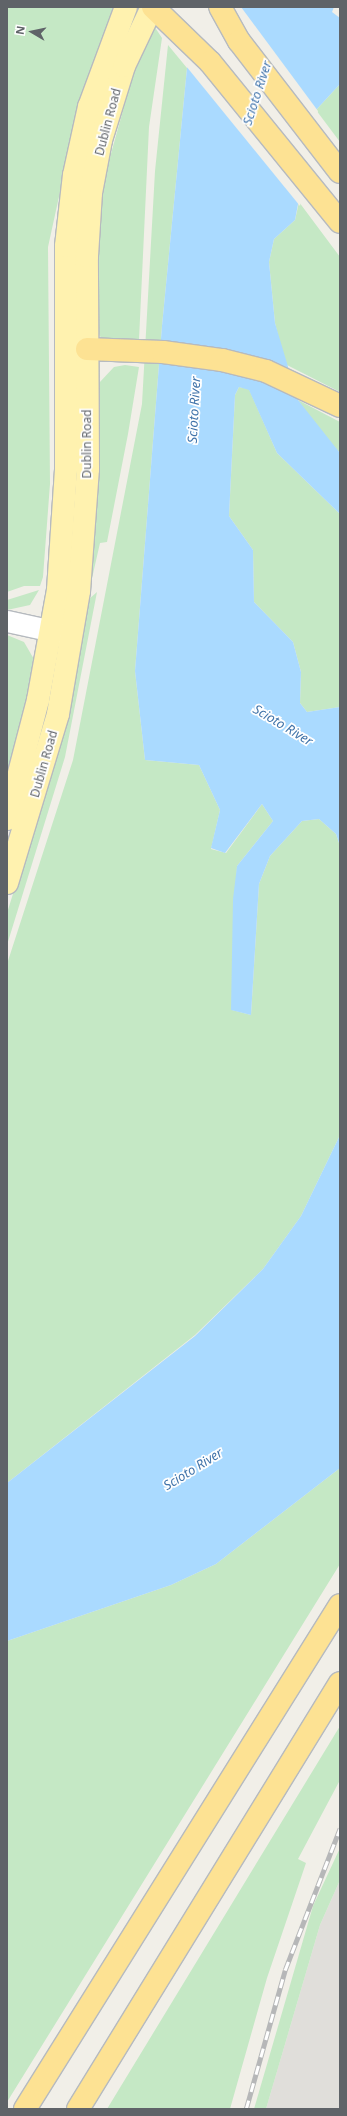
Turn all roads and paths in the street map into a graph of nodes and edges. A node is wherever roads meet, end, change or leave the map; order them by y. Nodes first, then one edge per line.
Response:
1 (126, 7) edge
2 (152, 7) edge
3 (170, 7) edge
4 (211, 7) edge
5 (220, 7) edge
6 (112, 41) junction
7 (240, 41) junction
8 (210, 62) junction
9 (340, 172) edge
10 (340, 222) edge
11 (87, 349) junction
12 (340, 406) edge
13 (7, 621) edge
14 (52, 632) junction
15 (73, 636) junction
16 (7, 819) edge
17 (7, 883) edge
18 (340, 1605) edge
19 (340, 1683) edge
20 (25, 2109) edge
21 (78, 2109) edge

1 - 6 main road, Dublin Road
2 - 8 highway
2 - 11 main road, Dublin Road
3 - 8 highway
4 - 7 highway
5 - 7 highway
6 - 11 main road
6 - 14 main road, Dublin Road
7 - 9 highway
8 - 10 highway
11 - 12 highway
11 - 15 main road, Dublin Road
13 - 14 main road
14 - 15 main road
14 - 16 main road, Dublin Road
15 - 17 main road, Dublin Road
18 - 20 highway
19 - 21 highway

